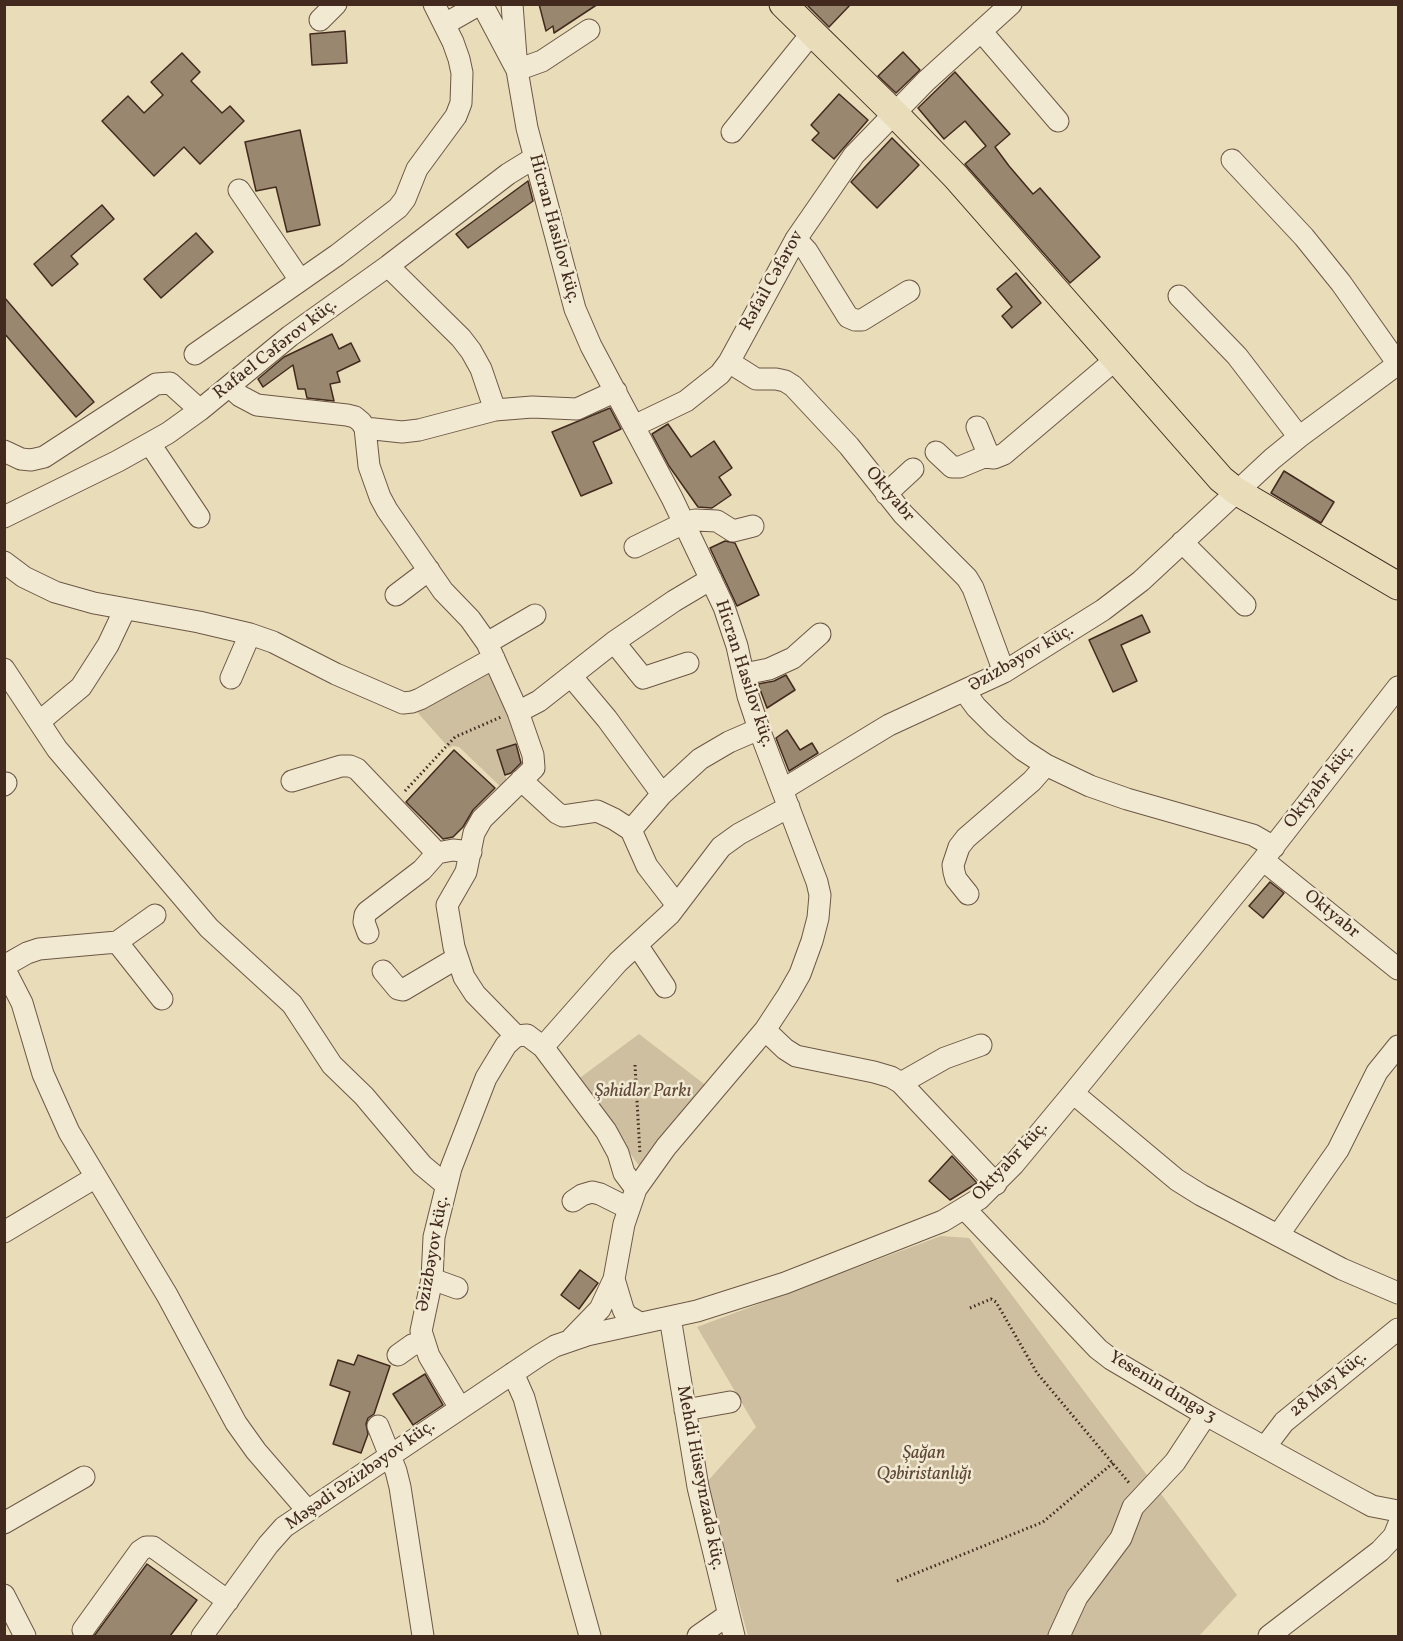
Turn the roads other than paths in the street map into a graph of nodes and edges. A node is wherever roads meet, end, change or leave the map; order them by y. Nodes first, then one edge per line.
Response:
1 (336, 4) edge
2 (434, 4) edge
3 (481, 4) edge
4 (512, 4) edge
5 (783, 4) edge
6 (1011, 4) edge
7 (320, 20) dead end
8 (445, 24) junction
9 (589, 30) dead end
10 (981, 31) junction
11 (813, 33) junction
12 (517, 70) junction
13 (894, 113) junction
14 (1058, 121) dead end
15 (732, 132) dead end
16 (534, 158) junction
17 (1232, 160) dead end
18 (239, 190) dead end
19 (796, 239) junction
20 (388, 266) junction
21 (300, 280) junction
22 (909, 291) dead end
23 (1179, 296) dead end
24 (195, 354) dead end
25 (1115, 360) junction
26 (729, 362) junction
27 (1398, 364) edge
28 (229, 386) junction
29 (616, 391) junction
30 (201, 410) junction
31 (495, 410) junction
32 (634, 426) junction
33 (977, 427) dead end
34 (364, 428) junction
35 (1299, 437) junction
36 (150, 444) junction
37 (4, 451) edge
38 (936, 452) dead end
39 (989, 456) junction
40 (913, 469) dead end
41 (1236, 491) junction
42 (886, 494) junction
43 (4, 517) edge
44 (199, 517) dead end
45 (684, 523) junction
46 (753, 526) dead end
47 (1182, 542) junction
48 (635, 547) dead end
49 (4, 562) edge
50 (429, 570) junction
51 (711, 579) junction
52 (1398, 586) edge
53 (396, 595) dead end
54 (1245, 605) dead end
55 (125, 609) junction
56 (535, 615) dead end
57 (250, 634) junction
58 (820, 634) dead end
59 (614, 642) junction
60 (491, 651) junction
61 (688, 663) dead end
62 (4, 669) edge
63 (1004, 672) junction
64 (744, 675) junction
65 (571, 676) junction
66 (231, 678) dead end
67 (1398, 687) edge
68 (965, 692) junction
69 (518, 712) junction
70 (39, 722) junction
71 (759, 729) junction
72 (1046, 765) junction
73 (521, 780) junction
74 (292, 781) dead end
75 (662, 794) junction
76 (786, 798) junction
77 (631, 830) junction
78 (471, 852) junction
79 (436, 853) junction
80 (1269, 853) junction
81 (968, 894) dead end
82 (677, 905) junction
83 (154, 915) dead end
84 (368, 933) dead end
85 (117, 942) junction
86 (638, 945) junction
87 (457, 958) junction
88 (4, 967) edge
89 (1398, 969) edge
90 (383, 971) dead end
91 (665, 987) dead end
92 (162, 999) dead end
93 (765, 1030) junction
94 (516, 1036) junction
95 (981, 1045) dead end
96 (1398, 1046) edge
97 (543, 1047) junction
98 (901, 1083) junction
99 (1073, 1093) junction
100 (96, 1177) junction
101 (996, 1184) junction
102 (446, 1185) junction
103 (632, 1199) junction
104 (573, 1201) dead end
105 (965, 1209) junction
106 (4, 1232) edge
107 (1279, 1234) junction
108 (614, 1278) junction
109 (432, 1279) junction
110 (457, 1288) dead end
111 (1398, 1293) edge
112 (600, 1308) junction
113 (670, 1317) junction
114 (640, 1323) junction
115 (614, 1328) junction
116 (1398, 1329) edge
117 (569, 1340) junction
118 (424, 1342) junction
119 (398, 1355) dead end
120 (513, 1373) junction
121 (730, 1402) dead end
122 (460, 1408) junction
123 (685, 1410) junction
124 (1206, 1415) junction
125 (378, 1426) dead end
126 (1265, 1447) junction
127 (390, 1455) junction
128 (84, 1477) dead end
129 (307, 1510) junction
130 (1398, 1511) edge
131 (4, 1523) edge
132 (1398, 1526) edge
133 (4, 1595) edge
134 (228, 1601) junction
135 (728, 1615) junction
136 (83, 1630) dead end
137 (25, 1636) edge
138 (202, 1636) edge
139 (423, 1636) edge
140 (590, 1636) edge
141 (698, 1636) edge
142 (734, 1636) edge
143 (1059, 1636) edge
144 (1269, 1636) edge

1 - 7 street
2 - 8 street
3 - 8 street
3 - 12 street
4 - 12 street, Hicran Hasilov küç.
5 - 11 main road
6 - 10 street, Rəfail Cəfərov
8 - 21 street
9 - 12 street
10 - 13 street, Rəfail Cəfərov
10 - 14 street
11 - 13 main road
11 - 15 street
12 - 16 street, Hicran Hasilov küç.
13 - 19 street, Rəfail Cəfərov
13 - 25 main road
16 - 20 street, Rafael Cəfərov küç.
16 - 29 street, Hicran Hasilov küç.
17 - 27 street
18 - 21 street
19 - 22 street
19 - 26 street, Rəfail Cəfərov
20 - 28 street, Rafael Cəfərov küç.
20 - 31 street
21 - 24 street
23 - 35 street
25 - 39 street
25 - 41 main road
26 - 32 street, Rəfail Cəfərov
26 - 42 street, Oktyabr
27 - 35 street
28 - 30 street, Rafael Cəfərov küç.
28 - 34 street
29 - 31 street
29 - 32 street, Hicran Hasilov küç.
30 - 36 street, Rafael Cəfərov küç.
30 - 37 street
31 - 34 street
32 - 45 street, Hicran Hasilov küç.
33 - 39 street
34 - 50 street
35 - 41 street
36 - 43 street, Rafael Cəfərov küç.
36 - 44 street
38 - 39 street
40 - 42 street
41 - 47 street, Əzizbəyov küç.
41 - 52 main road
42 - 63 street, Oktyabr
45 - 46 street
45 - 48 street
45 - 51 street, Hicran Hasilov küç.
47 - 54 street
47 - 63 street, Əzizbəyov küç.
49 - 55 street
50 - 53 street
50 - 60 street
51 - 59 street
51 - 64 street, Hicran Hasilov küç.
55 - 57 street
55 - 70 street
56 - 60 street
57 - 60 street
57 - 66 street
58 - 64 street
59 - 61 street
59 - 65 street
60 - 69 street
62 - 70 street
63 - 68 street, Əzizbəyov küç.
64 - 71 street, Hicran Hasilov küç.
65 - 69 street
65 - 75 street
67 - 80 street, Oktyabr küç.
68 - 72 street, Oktyabr
68 - 76 street, Əzizbəyov küç.
69 - 73 street
70 - 102 street
71 - 75 street
71 - 76 street, Hicran Hasilov küç.
72 - 80 street, Oktyabr
72 - 81 street
73 - 77 street
73 - 78 street
74 - 79 street
75 - 77 street
76 - 82 street, Əzizbəyov küç.
76 - 93 street, Hicran Hasilov küç.
77 - 82 street
78 - 79 street
78 - 87 street
79 - 84 street
80 - 89 street, Oktyabr
80 - 99 street, Oktyabr küç.
82 - 86 street, Əzizbəyov küç.
83 - 85 street
85 - 88 street
85 - 92 street
86 - 91 street
86 - 97 street, Əzizbəyov küç.
87 - 90 street
87 - 94 street
88 - 100 street
93 - 98 street
93 - 103 street, Hicran Hasilov küç.
94 - 97 street
94 - 102 street, Əzizbəyov küç.
95 - 98 street
96 - 107 street
97 - 103 street
98 - 101 street
99 - 101 street, Oktyabr küç.
99 - 107 street
100 - 106 street
100 - 129 street
101 - 105 street, Oktyabr küç.
102 - 109 street, Əzizbəyov küç.
103 - 104 street
103 - 108 street, Hicran Hasilov küç.
105 - 113 street, Oktyabr küç.
105 - 124 street, Yesenin dıngə 3
107 - 111 street
108 - 112 street
108 - 114 street
109 - 110 street
109 - 118 street, Əzizbəyov küç.
112 - 115 street
112 - 117 street
113 - 114 street, Oktyabr küç.
113 - 123 street, Mehdi Hüseynzadə küç.
114 - 115 street, Oktyabr küç.
115 - 117 street, Oktyabr küç.
116 - 126 street, 28 May küç.
117 - 120 street, Oktyabr küç.
118 - 119 street
118 - 122 street, Əzizbəyov küç.
120 - 122 street, Oktyabr küç.
120 - 140 street
121 - 123 street
122 - 127 street, Məşədi Əzizbəyov küç.
123 - 135 street, Mehdi Hüseynzadə küç.
124 - 126 street, Yesenin dıngə 3
124 - 143 street
125 - 127 street
126 - 130 street, Yesenin dıngə 3
127 - 129 street, Məşədi Əzizbəyov küç.
127 - 139 street
128 - 131 street
129 - 134 street, Məşədi Əzizbəyov küç.
132 - 144 street
133 - 137 street
134 - 136 street
134 - 138 street, Məşədi Əzizbəyov küç.
135 - 141 street
135 - 142 street, Mehdi Hüseynzadə küç.

